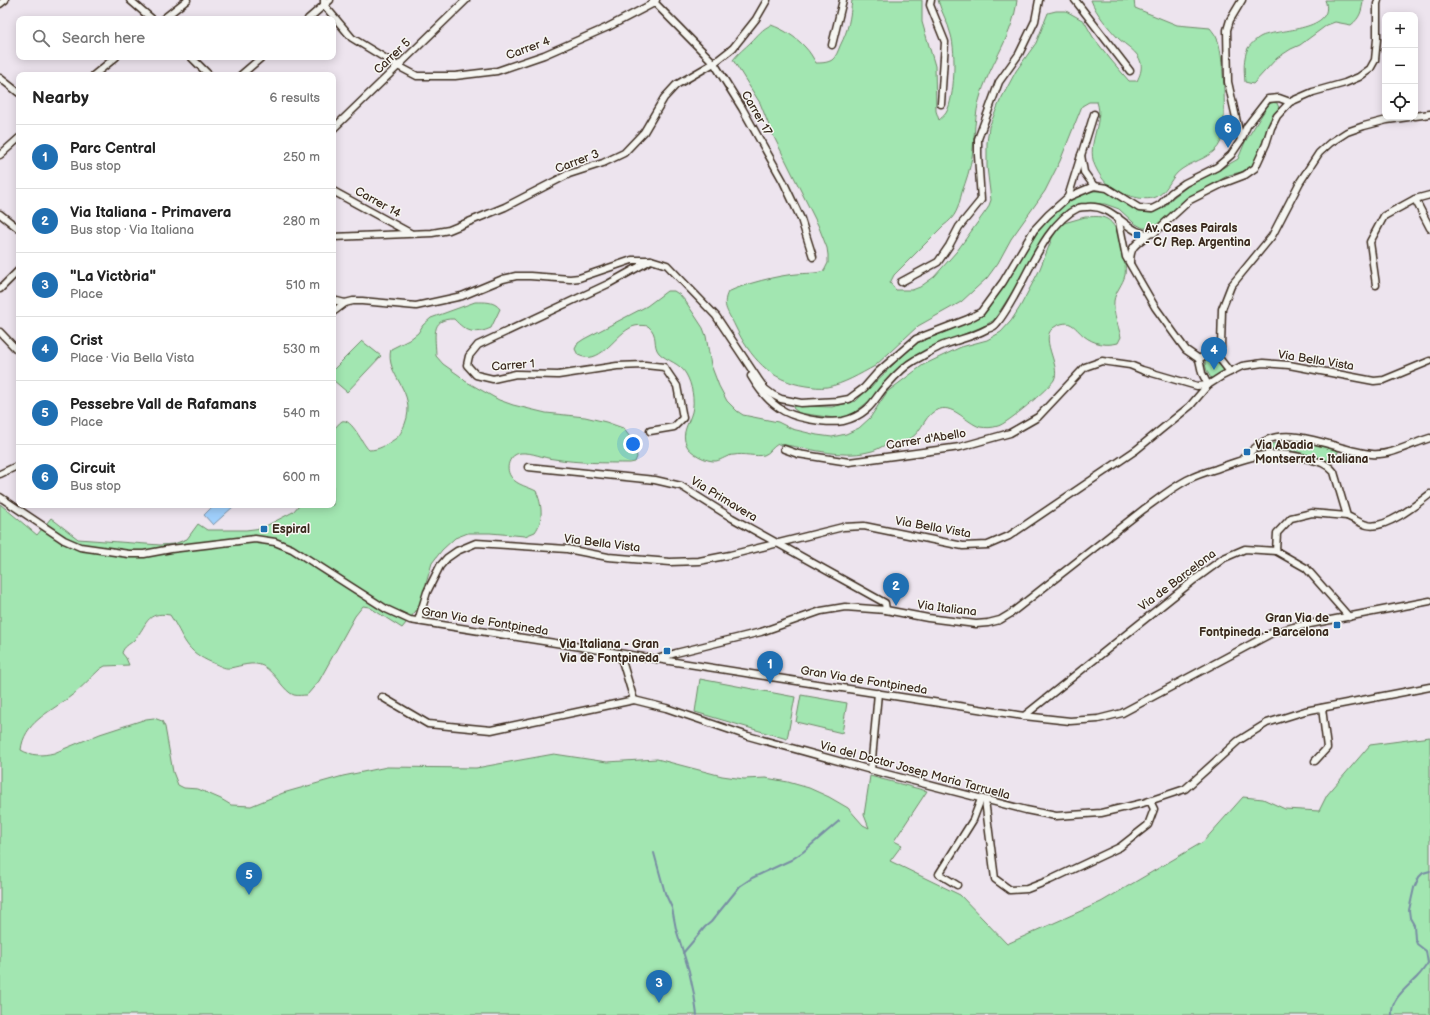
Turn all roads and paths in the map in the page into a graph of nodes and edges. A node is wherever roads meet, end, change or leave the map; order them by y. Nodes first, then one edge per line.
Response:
1 (5, 0) edge
2 (130, 0) edge
3 (187, 0) edge
4 (330, 0) edge
5 (466, 0) edge
6 (767, 0) edge
7 (843, 0) edge
8 (931, 0) edge
9 (1039, 0) edge
10 (1075, 0) edge
11 (1242, 0) edge
12 (1378, 0) edge
13 (654, 1) edge
14 (324, 3) edge
15 (0, 4) edge
16 (149, 16) edge
17 (167, 16) edge
18 (311, 16) edge
19 (334, 16) edge
20 (336, 18) edge
21 (832, 45) dead end
22 (112, 60) edge
23 (194, 60) edge
24 (258, 60) edge
25 (714, 63) junction
26 (398, 66) junction
27 (1130, 71) dead end
28 (98, 72) edge
29 (206, 72) edge
30 (244, 72) edge
31 (0, 78) edge
32 (16, 91) edge
33 (1290, 102) junction
34 (941, 104) dead end
35 (1094, 114) dead end
36 (1430, 114) edge
37 (1418, 116) edge
38 (1387, 120) edge
39 (336, 126) edge
40 (1241, 140) junction
41 (16, 141) edge
42 (1081, 154) junction
43 (0, 155) edge
44 (1094, 186) junction
45 (336, 193) edge
46 (1430, 195) edge
47 (1068, 197) junction
48 (1415, 199) junction
49 (0, 214) edge
50 (1118, 218) junction
51 (16, 227) edge
52 (1430, 228) edge
53 (412, 234) junction
54 (1148, 234) junction
55 (336, 237) edge
56 (813, 257) dead end
57 (651, 260) junction
58 (1130, 263) junction
59 (16, 273) edge
60 (901, 282) dead end
61 (1376, 285) dead end
62 (0, 289) edge
63 (336, 301) edge
64 (345, 303) junction
65 (336, 310) edge
66 (0, 332) edge
67 (16, 349) edge
68 (1216, 354) junction
69 (1198, 359) junction
70 (1430, 361) edge
71 (745, 362) junction
72 (1230, 372) junction
73 (1208, 385) junction
74 (650, 431) dead end
75 (1430, 438) edge
76 (784, 449) dead end
77 (1240, 460) junction
78 (16, 466) edge
79 (528, 466) dead end
80 (0, 474) edge
81 (1430, 494) edge
82 (0, 497) edge
83 (16, 507) edge
84 (17, 508) edge
85 (1347, 516) junction
86 (778, 543) junction
87 (1276, 551) junction
88 (1430, 601) edge
89 (886, 610) junction
90 (1349, 617) junction
91 (418, 621) junction
92 (620, 654) junction
93 (656, 659) junction
94 (1430, 687) edge
95 (878, 693) junction
96 (382, 697) dead end
97 (634, 700) junction
98 (1322, 708) junction
99 (1024, 716) junction
100 (1315, 761) dead end
101 (871, 770) junction
102 (983, 799) junction
103 (1150, 801) junction
104 (957, 884) dead end

1 - 15 street
2 - 16 street
3 - 17 street
4 - 14 street
5 - 26 street, Carrer 5
6 - 25 street, Carrer 3
7 - 21 street
8 - 34 street
9 - 60 street
10 - 27 street
11 - 40 street
12 - 33 street
13 - 25 street, Carrer 17
13 - 26 street, Carrer 4
14 - 18 street
14 - 19 street, Carrer 4
20 - 26 street, Carrer 4
22 - 28 street
23 - 29 street
24 - 30 street
25 - 53 street, Carrer 3
25 - 56 street, Carrer 17
26 - 39 street, Carrer 5
31 - 32 street
33 - 40 street
33 - 54 street
35 - 42 street
36 - 37 street
38 - 68 street
40 - 44 street
41 - 43 street
42 - 44 street
42 - 47 street
44 - 47 street
45 - 53 street, Carrer 14
46 - 48 street
47 - 71 street
48 - 52 street
48 - 61 street
49 - 51 street
50 - 54 street
50 - 58 street
50 - 71 street
53 - 55 street, Carrer 3
54 - 58 street
57 - 64 street
57 - 71 street
57 - 74 street, Carrer 1
58 - 69 street
59 - 62 street
63 - 64 street
64 - 65 street
66 - 67 street
68 - 69 street
68 - 72 street
69 - 73 street
70 - 72 street, Via Bella Vista
72 - 73 street, Via Bella Vista
73 - 76 street, Carrer d'Abello
73 - 86 street, Via Bella Vista
75 - 77 street
77 - 85 street
77 - 89 street, Via Italiana
78 - 80 street
79 - 86 street, Via Primavera
81 - 85 street
82 - 83 street, Gran Via de Fontpineda
84 - 91 street, Gran Via de Fontpineda
85 - 87 street
86 - 89 street, Via Primavera
86 - 91 street, Via Bella Vista
87 - 90 street, Via de Barcelona
87 - 99 street, Via de Barcelona
88 - 90 street, Gran Via de Fontpineda
89 - 93 street, Via Italiana
90 - 99 street, Gran Via de Fontpineda
91 - 92 street, Gran Via de Fontpineda
92 - 93 street, Gran Via de Fontpineda
92 - 97 street
93 - 95 street, Gran Via de Fontpineda
94 - 98 street, Via del Doctor Josep Maria Tarruella
95 - 99 street, Gran Via de Fontpineda
95 - 101 street
96 - 97 street, Via del Doctor Josep Maria Tarruella
97 - 101 street, Via del Doctor Josep Maria Tarruella
98 - 100 street
98 - 103 street, Via del Doctor Josep Maria Tarruella
101 - 102 street, Via del Doctor Josep Maria Tarruella
102 - 103 street, Via del Doctor Josep Maria Tarruella
102 - 103 street
102 - 104 street

